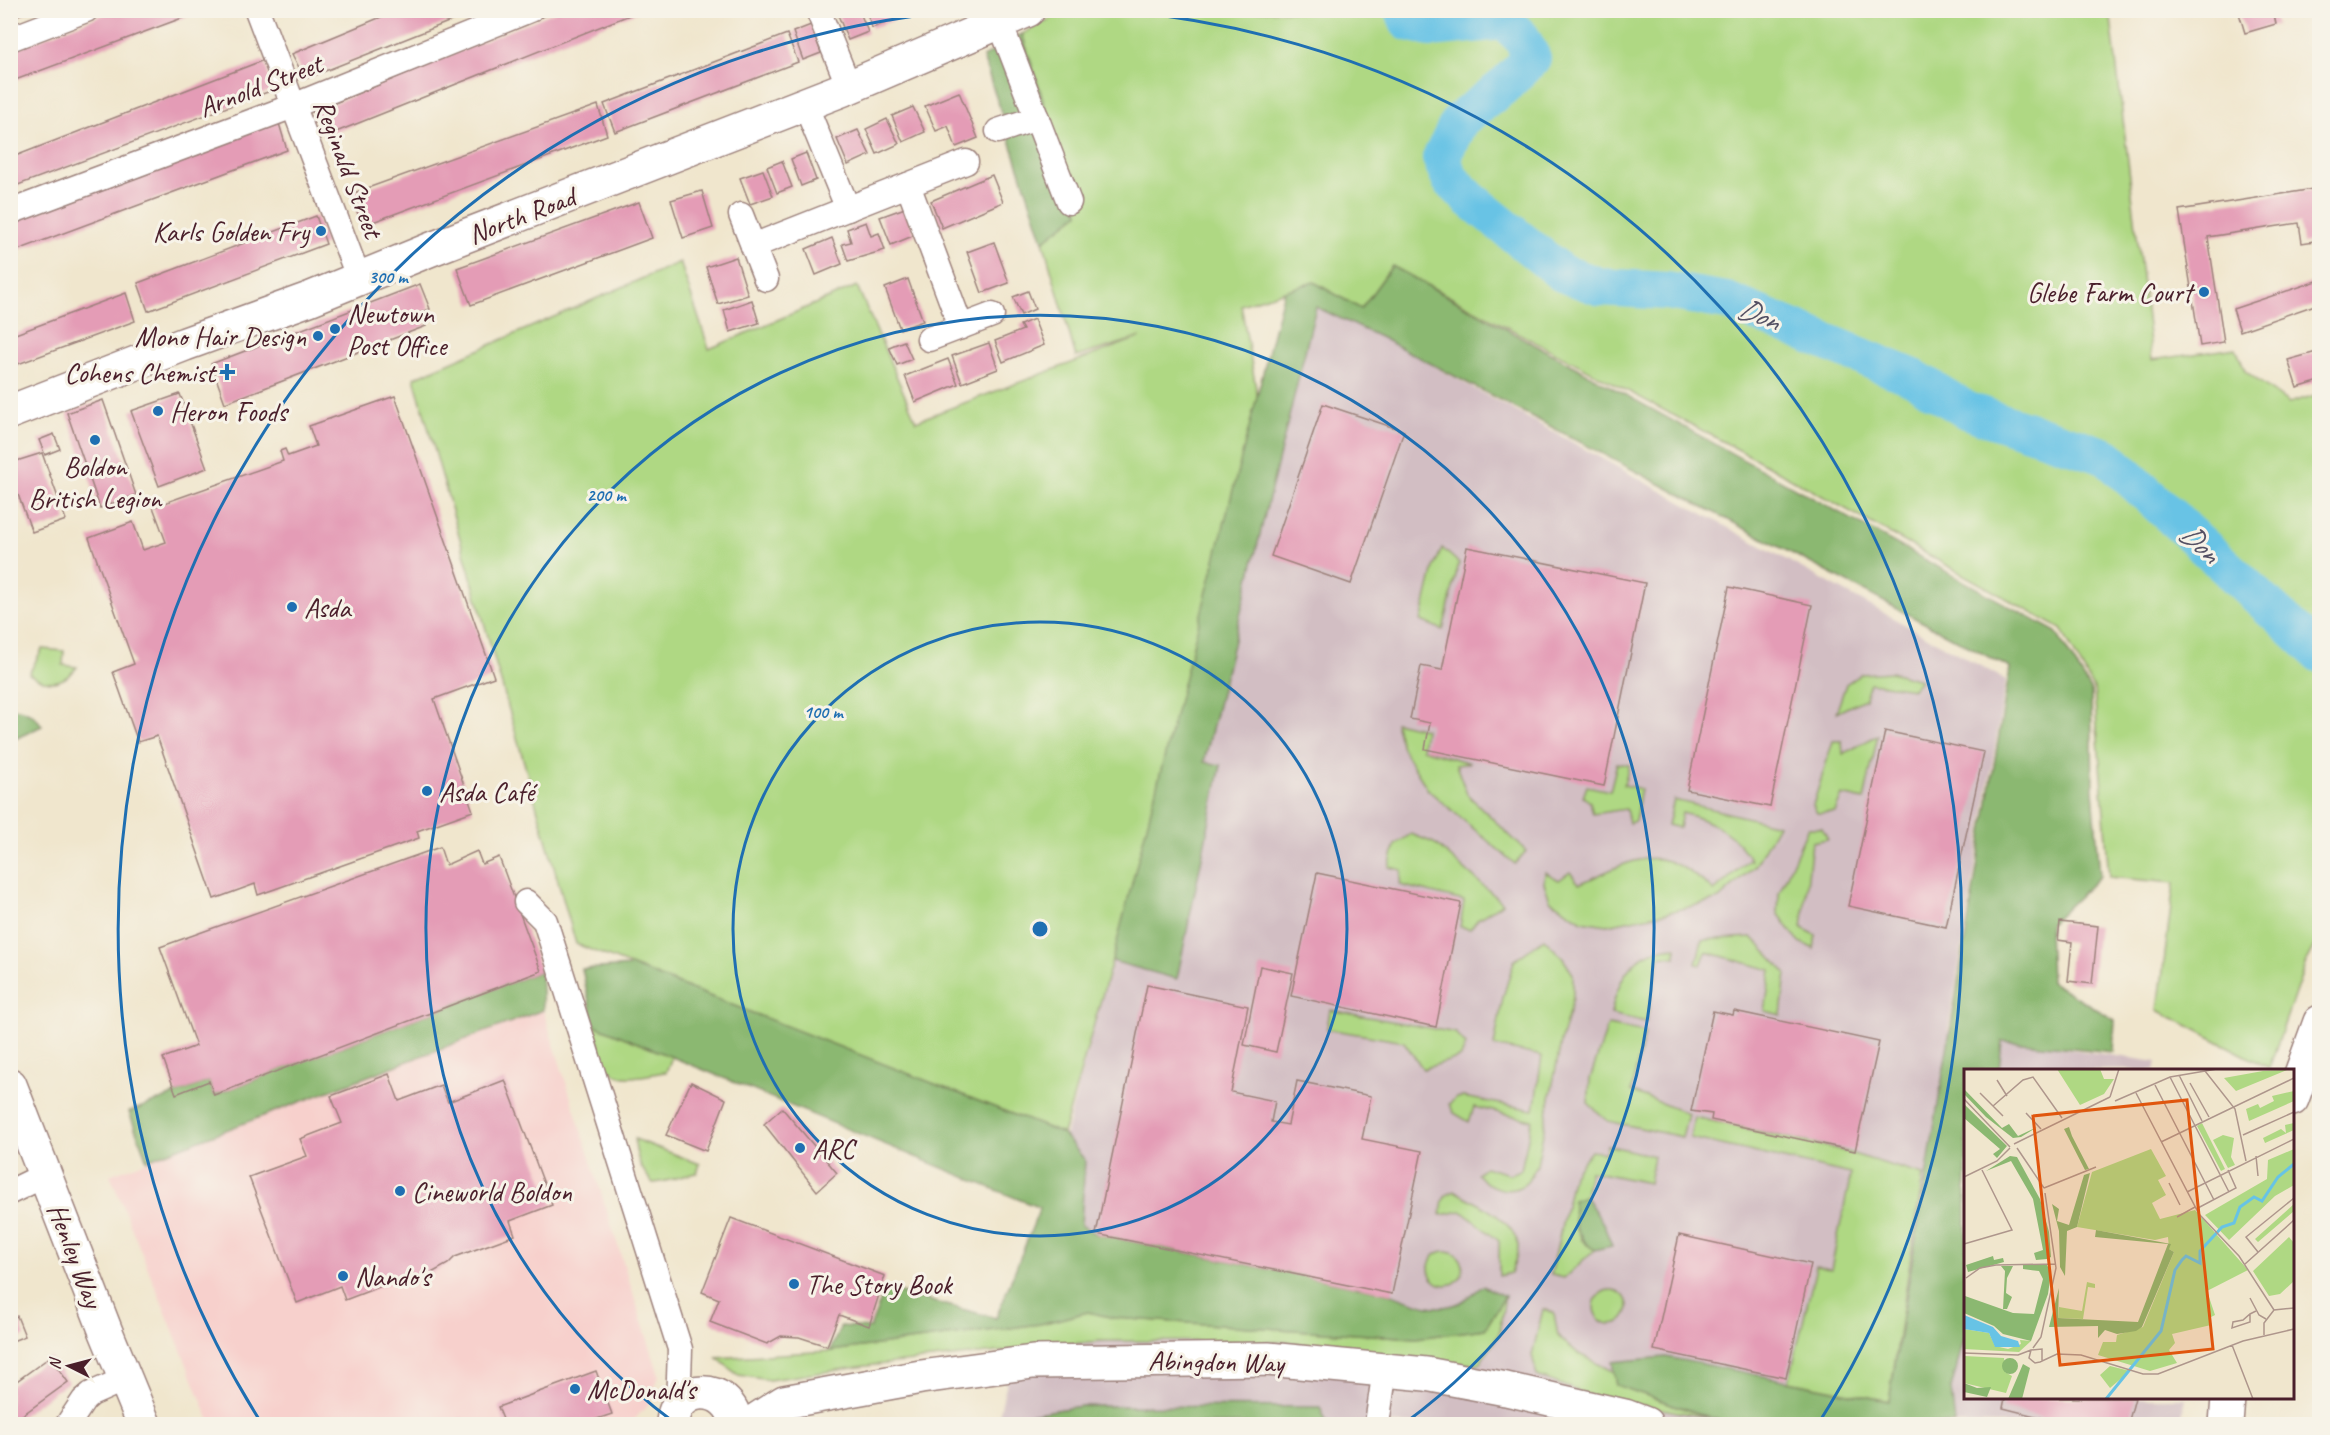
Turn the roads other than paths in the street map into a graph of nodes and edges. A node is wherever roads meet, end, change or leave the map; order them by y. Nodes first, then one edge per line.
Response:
1 (86, 10) edge
2 (257, 10) edge
3 (530, 10) edge
4 (818, 10) edge
5 (1013, 15) edge
6 (10, 39) edge
7 (849, 87) junction
8 (805, 104) junction
9 (293, 106) junction
10 (1037, 118) junction
11 (998, 131) dead end
12 (966, 162) dead end
13 (908, 185) junction
14 (1069, 202) dead end
15 (848, 209) junction
16 (10, 213) edge
17 (741, 215) dead end
18 (753, 246) junction
19 (359, 279) junction
20 (766, 279) dead end
21 (992, 315) dead end
22 (961, 327) junction
23 (929, 339) dead end
24 (10, 412) edge
25 (526, 902) dead end
26 (2319, 1022) edge
27 (10, 1085) edge
28 (2294, 1093) edge
29 (45, 1175) junction
30 (10, 1192) edge
31 (680, 1349) junction
32 (1385, 1369) junction
33 (125, 1379) junction
34 (2228, 1399) edge
35 (784, 1402) junction
36 (725, 1406) edge
37 (673, 1417) edge
38 (68, 1425) edge
39 (144, 1425) edge
40 (750, 1425) edge
41 (1377, 1425) edge
42 (1646, 1425) edge
43 (2226, 1425) edge

1 - 6 street
2 - 9 street, Reginald Street
3 - 9 street, Arnold Street
4 - 7 street
5 - 7 main road, North Road
5 - 10 street
7 - 8 main road, North Road
8 - 15 street
8 - 19 main road, North Road
9 - 16 street, Arnold Street
9 - 19 street, Reginald Street
10 - 11 street
10 - 14 street
12 - 13 street
13 - 15 street
13 - 22 street
15 - 18 street
17 - 18 street
18 - 20 street
19 - 24 main road, North Road
21 - 22 street
22 - 23 street
25 - 31 street
26 - 28 main road
27 - 29 main road, Henley Way
29 - 30 street
29 - 33 main road, Henley Way
31 - 36 street
31 - 37 street
32 - 35 main road, Abingdon Way
32 - 41 street
32 - 42 main road, Abingdon Way
33 - 38 street
33 - 39 main road, Henley Way
34 - 43 main road
35 - 36 main road, Abingdon Way
35 - 40 main road, Abingdon Way
36 - 37 main road, Abingdon Way

